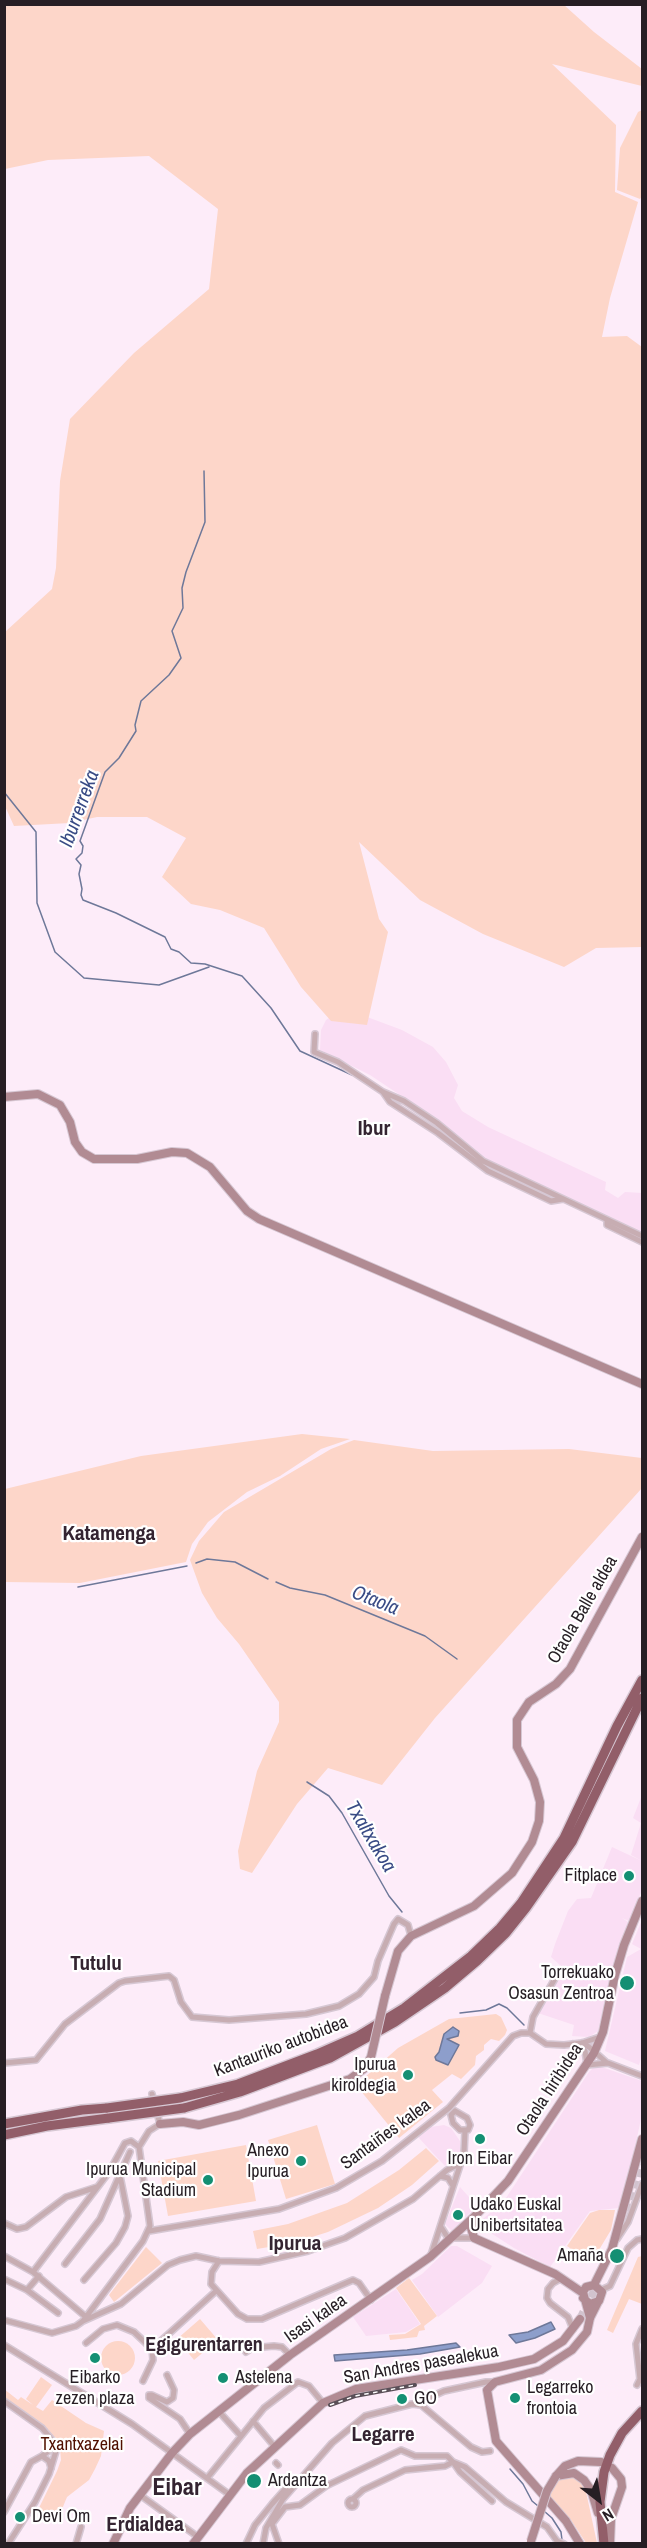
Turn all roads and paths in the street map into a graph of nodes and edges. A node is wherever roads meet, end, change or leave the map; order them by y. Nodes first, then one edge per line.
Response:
1 (315, 1034) dead end
2 (4, 1097) edge
3 (607, 1220) junction
4 (642, 1236) edge
5 (642, 1242) edge
6 (642, 1384) edge
7 (642, 1537) edge
8 (642, 1680) edge
9 (642, 1698) edge
10 (642, 1901) edge
11 (411, 1936) junction
12 (557, 1975) dead end
13 (530, 2033) junction
14 (601, 2036) junction
15 (572, 2043) junction
16 (582, 2043) junction
17 (595, 2051) junction
18 (4, 2063) edge
19 (608, 2063) junction
20 (587, 2064) junction
21 (642, 2076) edge
22 (152, 2094) dead end
23 (182, 2103) junction
24 (454, 2103) junction
25 (454, 2112) junction
26 (108, 2113) junction
27 (450, 2118) junction
28 (433, 2121) junction
29 (4, 2124) edge
30 (160, 2124) junction
31 (465, 2131) junction
32 (148, 2132) junction
33 (4, 2135) edge
34 (642, 2139) edge
35 (131, 2141) junction
36 (123, 2146) junction
37 (139, 2149) junction
38 (130, 2152) junction
39 (459, 2164) junction
40 (120, 2176) junction
41 (440, 2176) junction
42 (642, 2184) edge
43 (453, 2186) junction
44 (98, 2187) junction
45 (474, 2217) junction
46 (4, 2223) edge
47 (440, 2226) junction
48 (149, 2231) junction
49 (452, 2238) junction
50 (474, 2238) junction
51 (642, 2239) edge
52 (615, 2242) junction
53 (4, 2256) edge
54 (430, 2257) junction
55 (219, 2261) junction
56 (65, 2264) dead end
57 (33, 2272) junction
58 (39, 2276) junction
59 (562, 2278) junction
60 (4, 2279) edge
61 (84, 2280) dead end
62 (598, 2288) junction
63 (27, 2290) junction
64 (216, 2291) junction
65 (583, 2295) junction
66 (371, 2300) junction
67 (598, 2302) junction
68 (96, 2304) junction
69 (103, 2312) junction
70 (58, 2313) dead end
71 (590, 2318) junction
72 (85, 2319) junction
73 (580, 2319) tunnel mouth
74 (4, 2320) edge
75 (572, 2325) junction
76 (642, 2329) edge
77 (86, 2343) dead end
78 (4, 2345) edge
79 (152, 2349) junction
80 (246, 2352) dead end
81 (290, 2355) junction
82 (167, 2375) dead end
83 (143, 2381) dead end
84 (494, 2382) junction
85 (476, 2384) junction
86 (637, 2385) dead end
87 (487, 2392) junction
88 (4, 2401) edge
89 (323, 2403) junction
90 (421, 2404) junction
91 (642, 2411) edge
92 (222, 2415) dead end
93 (253, 2421) junction
94 (190, 2434) junction
95 (241, 2436) junction
96 (55, 2446) junction
97 (274, 2446) junction
98 (490, 2451) dead end
99 (172, 2453) junction
100 (40, 2457) junction
101 (453, 2462) junction
102 (601, 2462) dead end
103 (51, 2468) junction
104 (612, 2468) dead end
105 (556, 2476) junction
106 (208, 2477) junction
107 (293, 2486) junction
108 (140, 2495) junction
109 (230, 2495) junction
110 (353, 2499) dead end
111 (492, 2501) dead end
112 (4, 2512) edge
113 (601, 2521) junction
114 (81, 2527) dead end
115 (574, 2530) junction
116 (195, 2540) edge
117 (531, 2542) edge
118 (8, 2544) edge
119 (76, 2544) edge
120 (112, 2544) edge
121 (246, 2544) edge
122 (263, 2544) edge
123 (279, 2544) edge
124 (564, 2544) edge
125 (580, 2544) edge
126 (604, 2544) edge
127 (610, 2544) edge

1 - 3 street
2 - 6 street
3 - 4 street
3 - 5 street
7 - 11 street, Otaola Balle aldea
8 - 23 highway, Kantauriko autobidea
9 - 23 highway, Kantauriko autobidea
10 - 14 street, Otaola hiribidea
11 - 18 street
11 - 30 street, bridge
12 - 13 street
13 - 15 street
13 - 24 street, Santaiñes kalea
14 - 16 street
14 - 17 street, Otaola hiribidea
15 - 16 street
15 - 20 street
16 - 17 street
17 - 19 street
17 - 20 street, Otaola hiribidea
19 - 20 street
19 - 21 street
20 - 45 street, Otaola hiribidea
22 - 30 street
23 - 26 highway, Kantauriko autobidea, bridge
24 - 25 street
24 - 28 street, Santaiñes kalea
25 - 27 street
25 - 31 street
26 - 29 highway, Kantauriko autobidea
26 - 33 highway, Kantauriko autobidea
27 - 28 street
27 - 31 street
28 - 48 street, Santaiñes kalea
30 - 32 street
31 - 39 street
32 - 35 street
32 - 37 street
34 - 52 street
35 - 36 street
35 - 37 street
36 - 38 street
36 - 44 street
37 - 38 street
37 - 48 street
38 - 40 street
39 - 41 street
39 - 43 street
40 - 56 street
40 - 61 street
41 - 43 street
41 - 55 street
42 - 52 street
43 - 47 street
44 - 46 street
44 - 57 street
45 - 49 street, Otaola hiribidea
45 - 50 street
47 - 49 street
47 - 54 street
48 - 68 street
49 - 50 street
49 - 54 street, Isasi kalea
50 - 59 street
51 - 62 street
52 - 62 street
53 - 57 street
54 - 66 street, Isasi kalea
55 - 64 street
55 - 69 street
57 - 58 street
58 - 63 street
58 - 72 street
59 - 65 street
59 - 75 street
60 - 63 street
62 - 65 street
62 - 67 street
63 - 70 street
64 - 66 street
64 - 79 street
65 - 67 street
65 - 71 street
66 - 81 street, Isasi kalea
67 - 71 street
68 - 69 street
68 - 72 street
69 - 72 street
71 - 84 street
72 - 74 street
73 - 75 street, San Andres pasealekua
75 - 89 street, San Andres pasealekua
76 - 86 street
77 - 79 street
78 - 99 street
79 - 83 street
80 - 81 street
81 - 94 street, Isasi kalea
82 - 94 street
84 - 85 street
84 - 87 street
85 - 87 street
85 - 90 street
87 - 115 street
88 - 96 street
89 - 93 street
89 - 97 street, San Andres pasealekua
90 - 98 street
90 - 107 street
91 - 113 highway
92 - 95 street
93 - 95 street
93 - 97 street
94 - 99 street, Isasi kalea
95 - 106 street
96 - 100 street
96 - 103 street
97 - 109 street, San Andres pasealekua
99 - 106 street
99 - 108 street, Isasi kalea
100 - 103 street
100 - 112 street
101 - 110 street
101 - 111 street
101 - 123 street
101 - 124 street
102 - 105 street
103 - 118 street
104 - 127 street
105 - 113 street
105 - 117 street, bridge
106 - 109 street
107 - 121 street
107 - 122 street
108 - 116 street
108 - 120 street, Isasi kalea
109 - 116 street, San Andres pasealekua
113 - 126 highway
114 - 119 street
115 - 124 street
115 - 125 street

